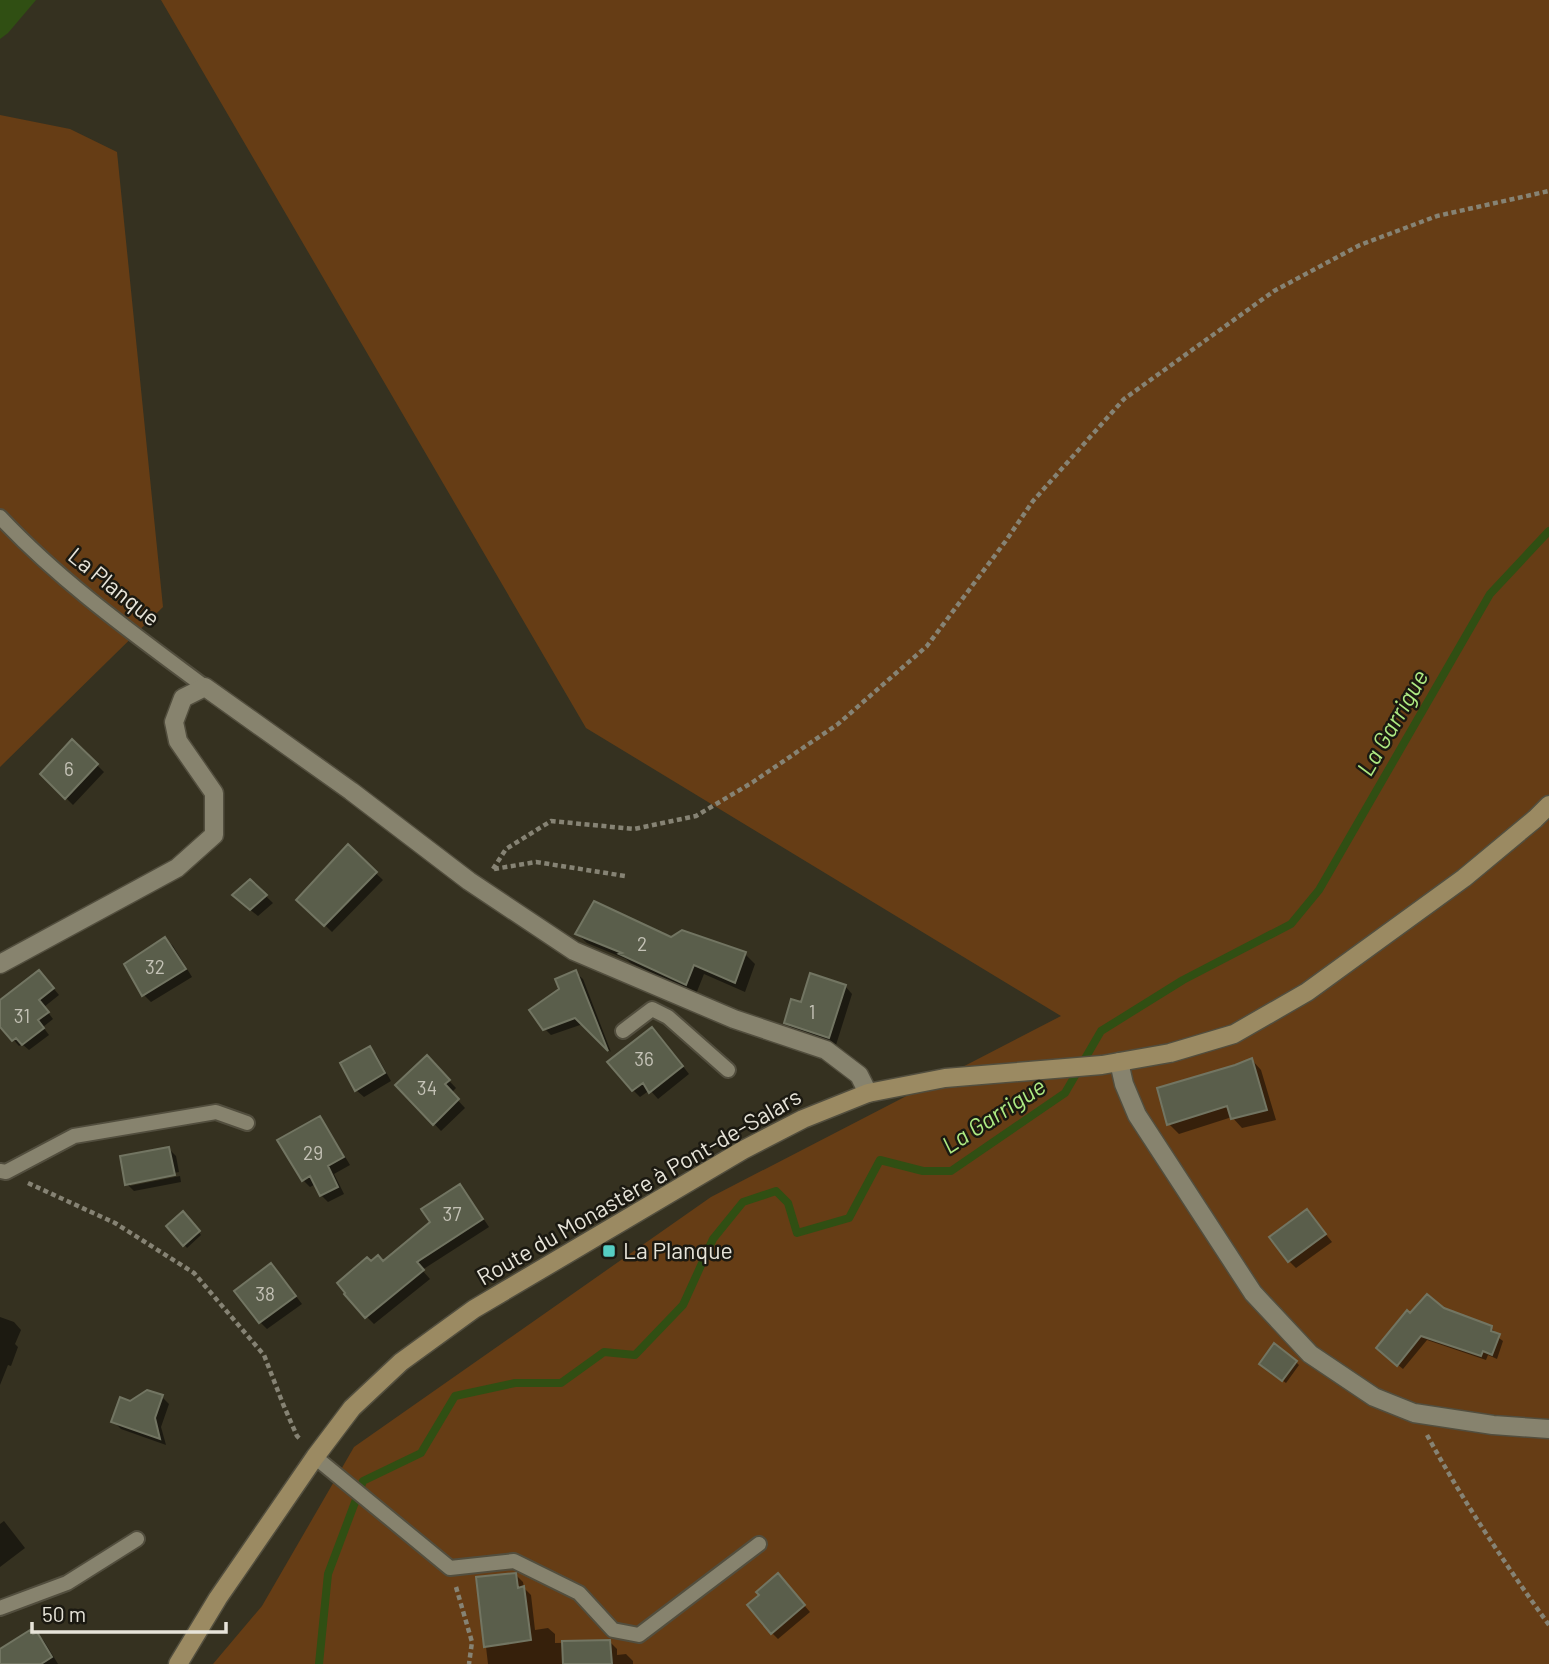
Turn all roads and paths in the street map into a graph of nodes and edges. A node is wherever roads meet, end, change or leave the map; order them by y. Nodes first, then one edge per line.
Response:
1 (1549, 191) edge
2 (0, 517) edge
3 (205, 687) junction
4 (1549, 806) edge
5 (493, 869) junction
6 (625, 876) dead end
7 (469, 881) junction
8 (0, 964) edge
9 (623, 1031) dead end
10 (1111, 1064) junction
11 (728, 1070) dead end
12 (868, 1093) junction
13 (247, 1123) dead end
14 (3, 1172) edge
15 (1414, 1413) junction
16 (1549, 1429) edge
17 (315, 1457) junction
18 (137, 1539) dead end
19 (758, 1544) dead end
20 (450, 1568) junction
21 (0, 1608) edge
22 (1549, 1625) edge
23 (178, 1664) edge
24 (469, 1664) edge

1 - 5 path
2 - 3 lane, La Planque
3 - 7 street
3 - 8 street
4 - 10 street, Route du Monastère à Pont-de-Salars
5 - 6 path
5 - 7 path
7 - 12 street
9 - 11 lane
10 - 12 street, Route du Monastère à Pont-de-Salars
10 - 15 street
12 - 17 street, Route du Monastère à Pont-de-Salars
13 - 14 lane
14 - 17 path
15 - 16 street
15 - 22 path
17 - 20 lane
17 - 23 street, Route du Monastère à Pont-de-Salars
18 - 21 lane
19 - 20 lane
20 - 24 path

